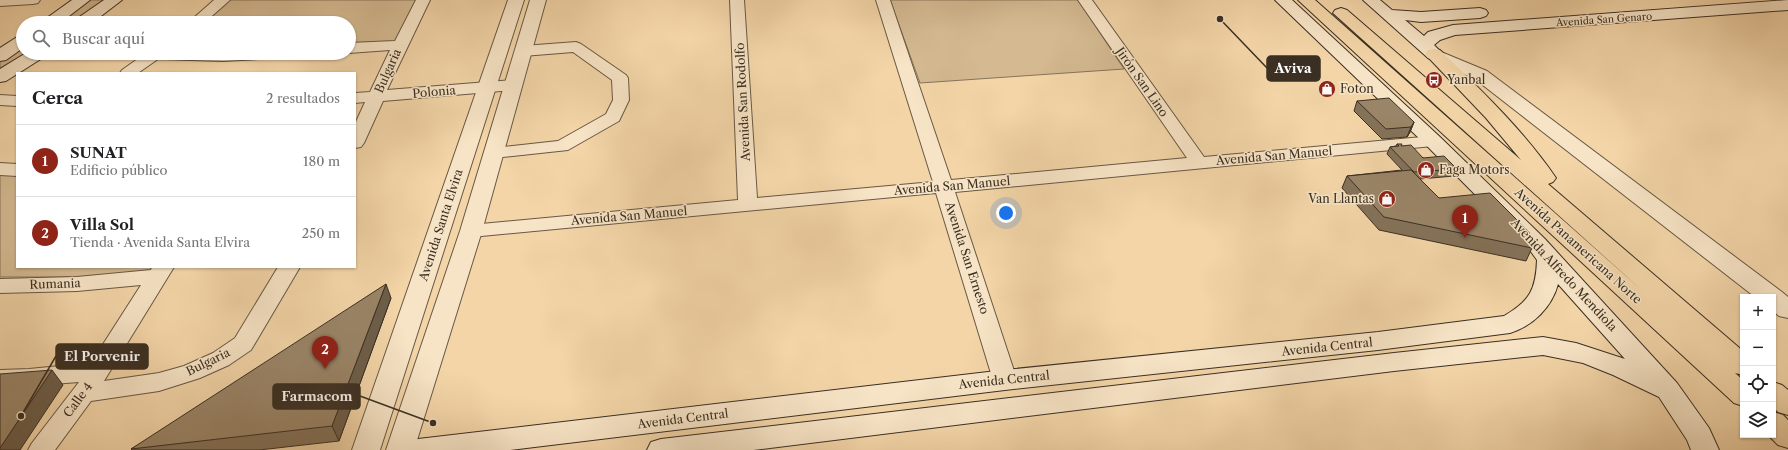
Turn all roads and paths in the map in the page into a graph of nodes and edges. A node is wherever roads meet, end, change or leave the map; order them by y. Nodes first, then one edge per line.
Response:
1 (33, 0) edge
2 (82, 0) edge
3 (114, 0) edge
4 (223, 0) edge
5 (424, 0) edge
6 (516, 0) edge
7 (538, 0) edge
8 (737, 0) edge
9 (883, 0) edge
10 (1085, 0) edge
11 (1283, 0) edge
12 (1306, 0) edge
13 (1327, 0) edge
14 (1371, 0) edge
15 (1683, 0) edge
16 (0, 2) edge
17 (1626, 4) junction
18 (1788, 5) edge
19 (1388, 14) junction
20 (60, 16) edge
21 (91, 16) edge
22 (204, 16) edge
23 (1645, 16) junction
24 (400, 44) junction
25 (16, 46) edge
26 (356, 47) edge
27 (1429, 49) junction
28 (523, 51) junction
29 (0, 56) edge
30 (27, 60) edge
31 (146, 60) edge
32 (129, 72) edge
33 (0, 77) edge
34 (513, 85) junction
35 (487, 88) junction
36 (377, 97) junction
37 (356, 98) edge
38 (0, 100) edge
39 (16, 101) edge
40 (356, 141) edge
41 (1433, 141) junction
42 (493, 153) junction
43 (1199, 163) junction
44 (0, 169) edge
45 (16, 170) edge
46 (944, 187) junction
47 (748, 205) junction
48 (1576, 217) junction
49 (471, 231) junction
50 (1549, 259) junction
51 (288, 268) edge
52 (160, 272) edge
53 (0, 286) edge
54 (1767, 294) edge
55 (1776, 301) edge
56 (1788, 310) edge
57 (1378, 341) junction
58 (1394, 362) junction
59 (1740, 363) edge
60 (98, 370) junction
61 (0, 379) edge
62 (1005, 380) junction
63 (1668, 390) junction
64 (84, 393) junction
65 (1740, 393) edge
66 (1776, 395) edge
67 (1788, 405) edge
68 (1776, 427) edge
69 (1788, 437) edge
70 (759, 444) edge
71 (41, 450) edge
72 (366, 450) edge
73 (400, 450) edge
74 (418, 450) edge
75 (661, 450) edge
76 (1705, 450) edge

1 - 16 street
2 - 20 main road
3 - 21 main road
4 - 22 street
5 - 24 street, Bulgaria
6 - 35 main road, Avenida Santa Elvira
7 - 28 main road
8 - 47 street, Avenida San Rodolfo
9 - 46 street, Avenida San Ernesto
10 - 43 street, Jirón San Lino
11 - 41 main road, Avenida Alfredo Mendiola
12 - 65 highway, Avenida Panamericana Norte
13 - 48 highway, Avenida Panamericana Norte
14 - 19 main road
15 - 17 main road, Avenida San Genaro
17 - 19 main road, Avenida San Genaro
17 - 23 main road
18 - 23 main road, Avenida San Genaro
19 - 27 main road
23 - 27 main road, Avenida San Genaro
24 - 26 street
24 - 36 street, Bulgaria
25 - 29 main road
27 - 48 highway
27 - 54 main road
28 - 34 main road
28 - 42 street
30 - 33 main road
31 - 32 street
34 - 35 street, Polonia
34 - 42 main road
35 - 36 street, Polonia
35 - 72 main road, Avenida Santa Elvira
36 - 37 street, Polonia
36 - 40 street, Bulgaria
38 - 39 street
41 - 43 street, Avenida San Manuel
41 - 50 main road, Avenida Alfredo Mendiola
42 - 49 main road
43 - 46 street, Avenida San Manuel
44 - 45 street
46 - 47 street, Avenida San Manuel
46 - 62 street, Avenida San Ernesto
47 - 49 street, Avenida San Manuel
48 - 59 highway, Avenida Panamericana Norte
49 - 73 main road
50 - 57 main road, Avenida Central
50 - 63 main road, Avenida Alfredo Mendiola
51 - 64 street, Bulgaria
52 - 53 street, Rumania
52 - 60 street, Calle 4
55 - 56 main road
57 - 58 main road
57 - 62 main road, Avenida Central
58 - 63 main road, Avenida Central
58 - 70 main road, Avenida Central
60 - 61 street
60 - 64 street, Calle 4
62 - 74 main road, Avenida Central
63 - 76 main road, Avenida Alfredo Mendiola
64 - 71 street, Calle 4
66 - 67 highway
68 - 69 highway
70 - 75 main road, Avenida Central

